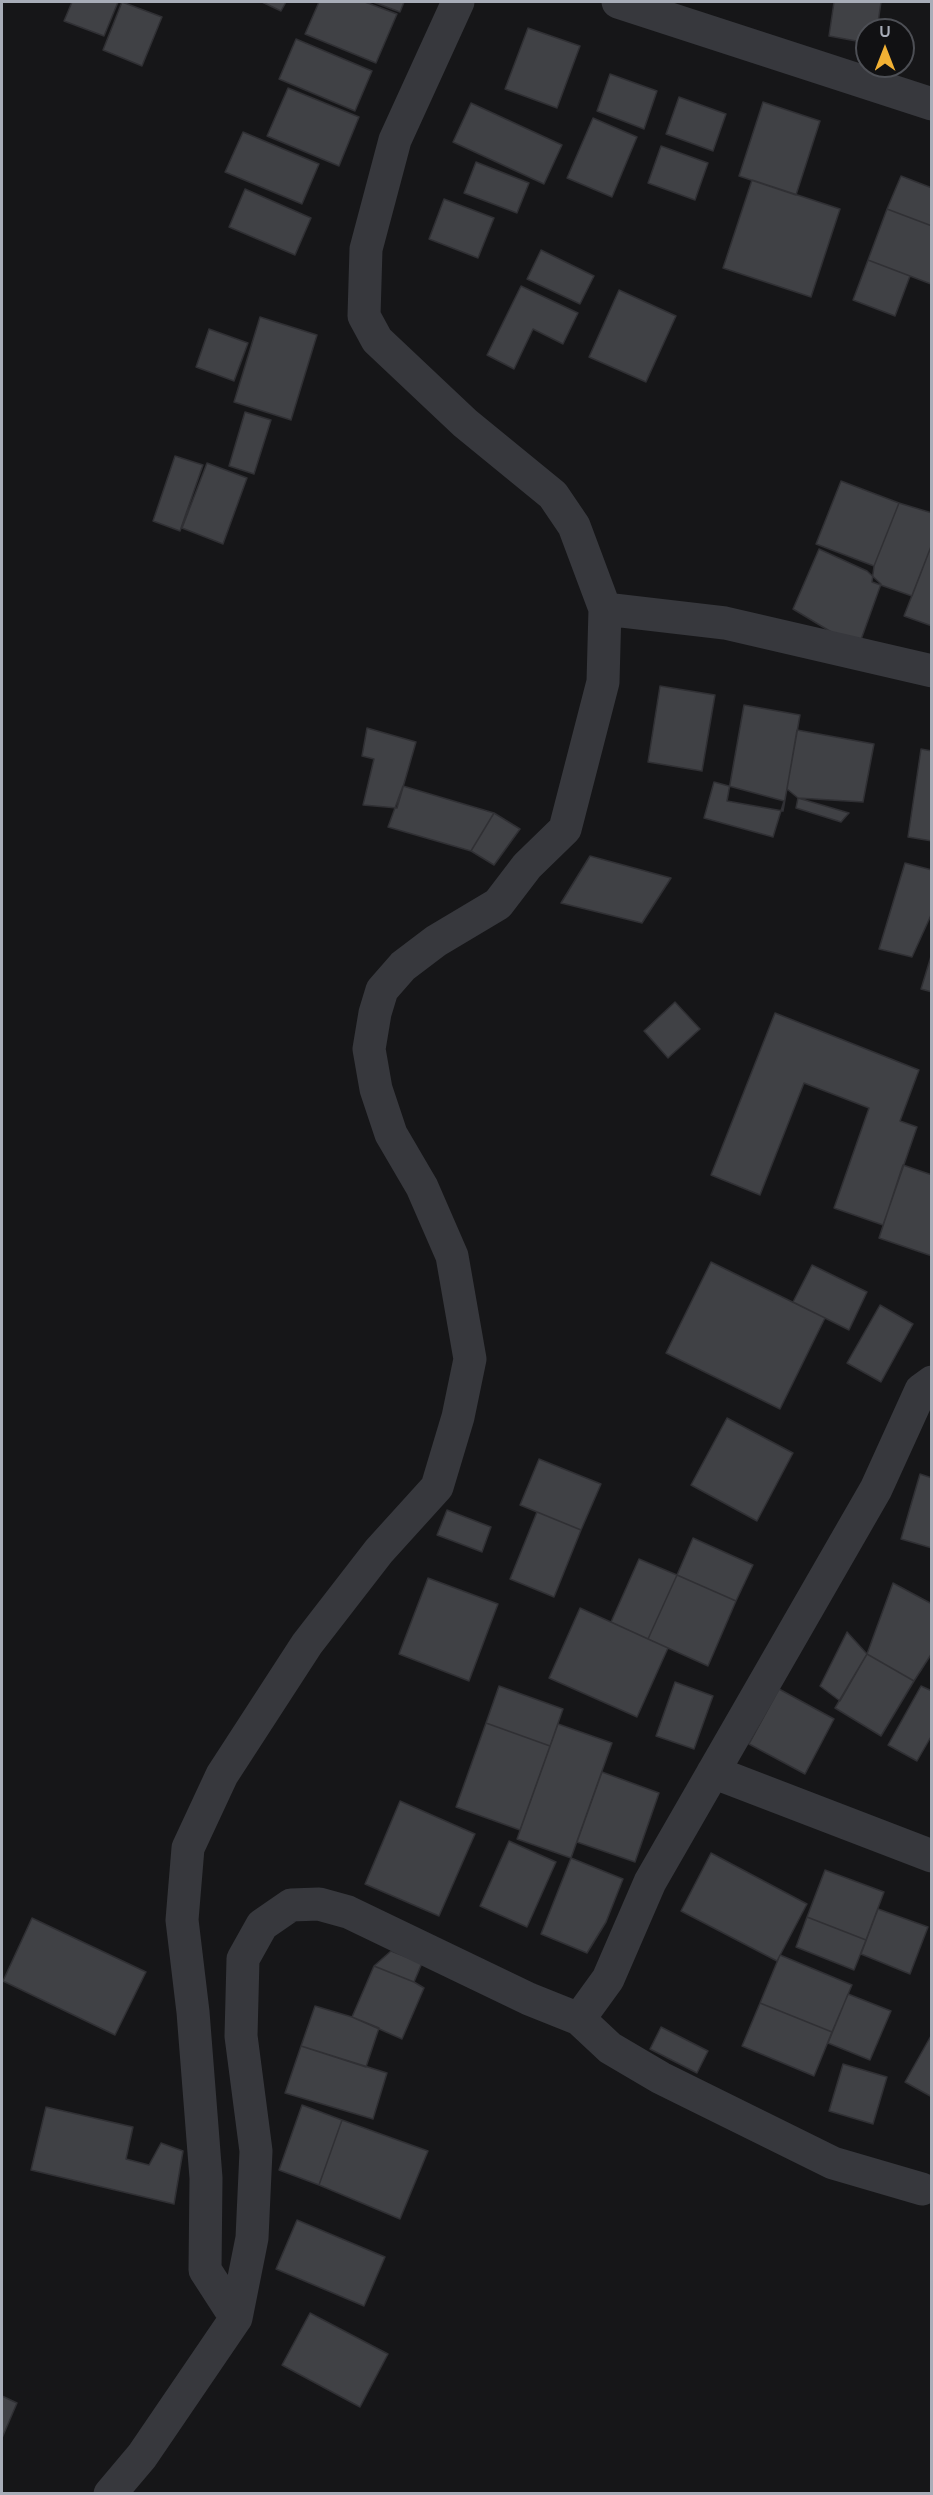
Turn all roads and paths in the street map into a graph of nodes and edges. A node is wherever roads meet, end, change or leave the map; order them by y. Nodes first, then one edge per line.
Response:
1 (458, 2) edge
2 (618, 2) edge
3 (932, 104) edge
4 (606, 609) junction
5 (932, 670) edge
6 (932, 1382) edge
7 (713, 1772) junction
8 (932, 1856) edge
9 (579, 2019) junction
10 (922, 2189) dead end
11 (236, 2318) junction
12 (110, 2493) edge

1 - 4 street
2 - 3 street
4 - 5 street
4 - 11 street
6 - 7 street
7 - 8 street
7 - 9 street
9 - 10 street
9 - 11 street
11 - 12 street

